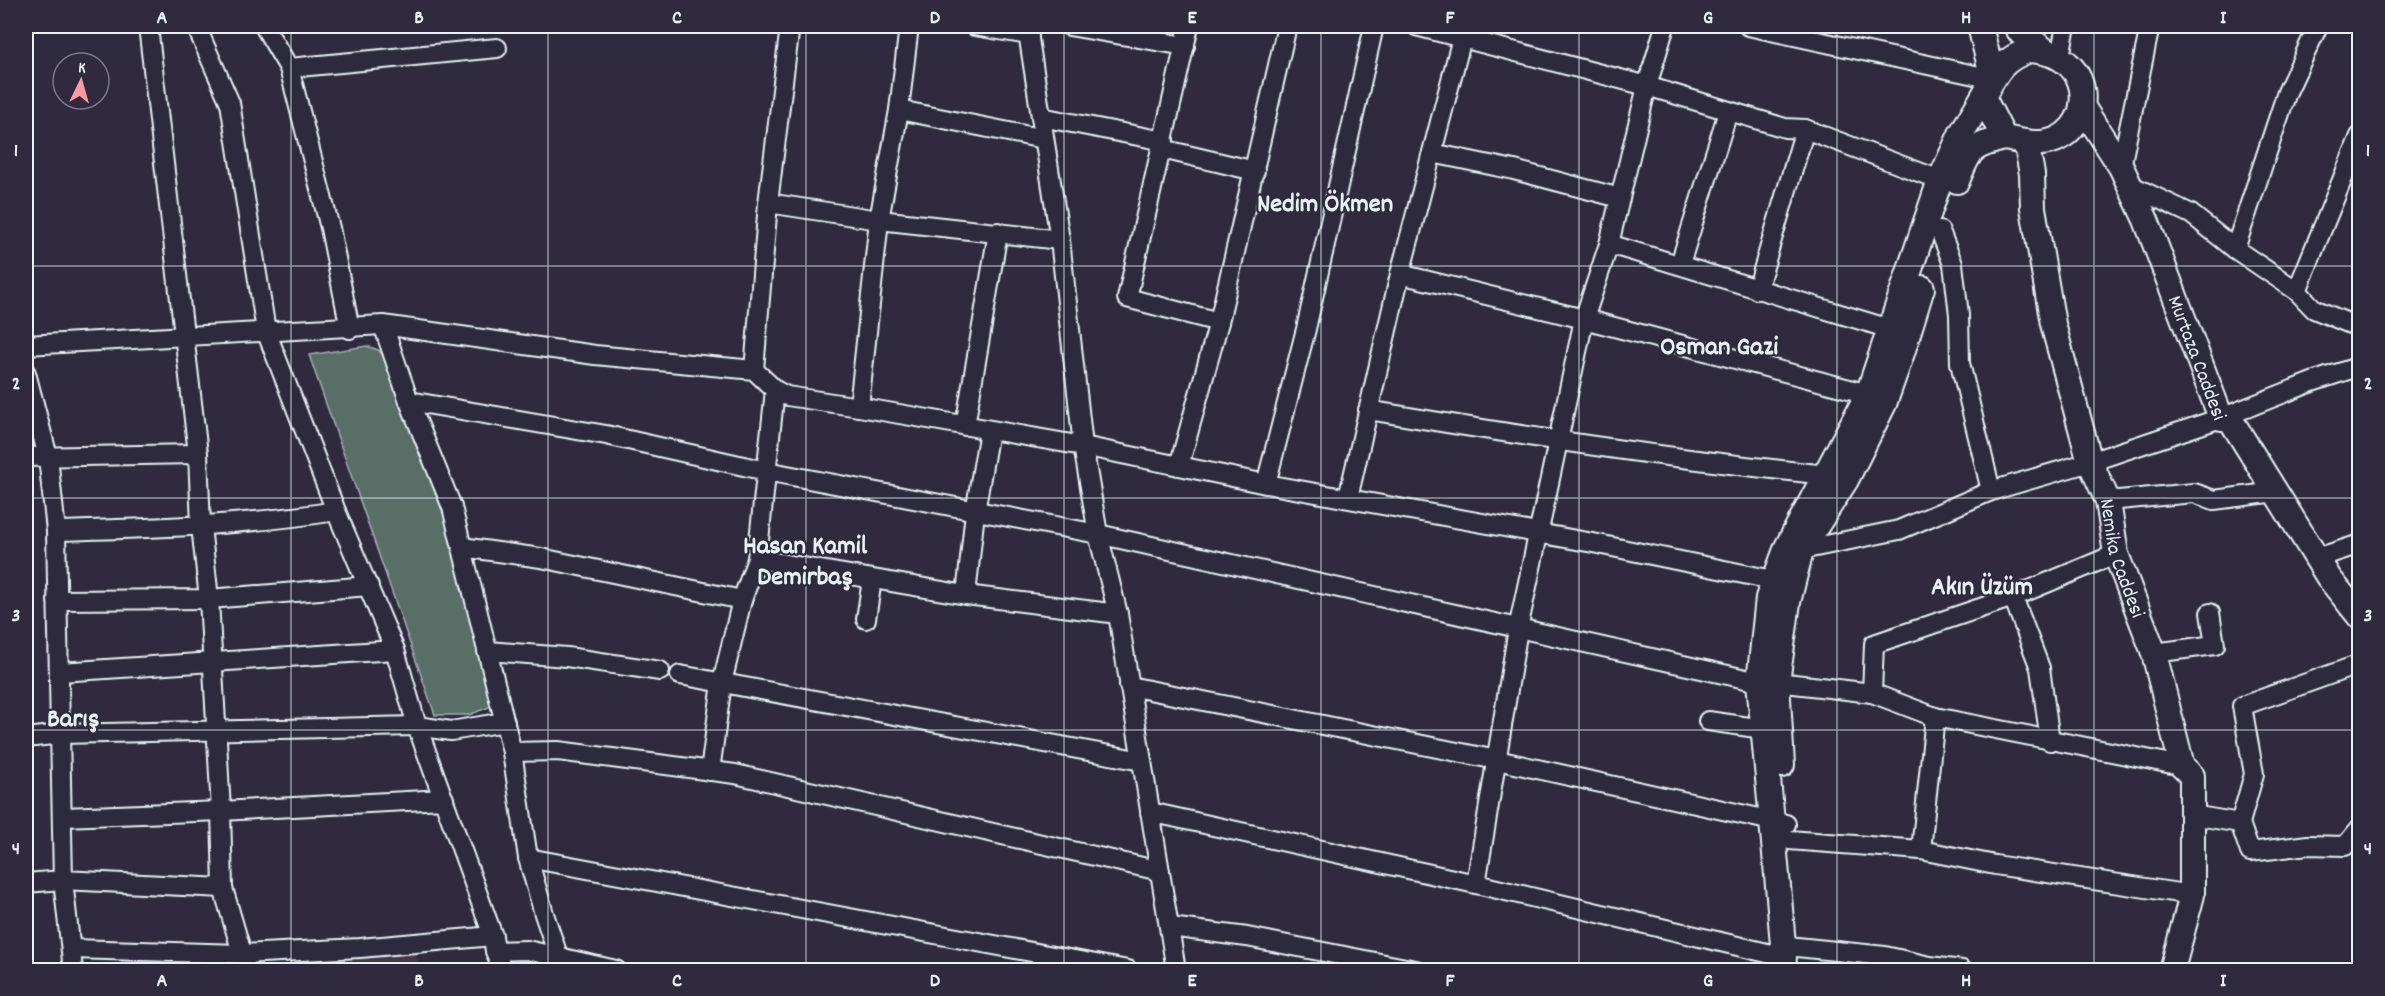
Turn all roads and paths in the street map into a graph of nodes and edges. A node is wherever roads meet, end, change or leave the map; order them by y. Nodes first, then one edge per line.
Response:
1 (148, 26) edge
2 (196, 26) edge
3 (264, 26) edge
4 (790, 26) edge
5 (909, 26) edge
6 (975, 26) edge
7 (1070, 26) edge
8 (1189, 26) edge
9 (1287, 26) edge
10 (1374, 26) edge
11 (1416, 26) edge
12 (1665, 26) edge
13 (1748, 26) edge
14 (1980, 26) edge
15 (2016, 26) edge
16 (2066, 26) edge
17 (2150, 26) edge
18 (2318, 26) edge
19 (1028, 30) edge
20 (1462, 38) junction
21 (1185, 46) junction
22 (497, 48) dead end
23 (2053, 54) junction
24 (289, 68) junction
25 (1647, 86) junction
26 (1988, 88) junction
27 (2082, 106) junction
28 (899, 110) junction
29 (1728, 112) junction
30 (1041, 117) junction
31 (1806, 129) junction
32 (2360, 136) edge
33 (1044, 139) junction
34 (2015, 140) junction
35 (1163, 145) junction
36 (1432, 153) junction
37 (1255, 171) junction
38 (2126, 176) junction
39 (1940, 180) junction
40 (1620, 198) junction
41 (768, 203) junction
42 (879, 220) junction
43 (1940, 231) junction
44 (998, 232) junction
45 (1060, 240) junction
46 (1609, 244) junction
47 (2235, 249) junction
48 (1680, 264) junction
49 (1400, 274) junction
50 (1757, 290) junction
51 (2298, 291) junction
52 (1584, 319) junction
53 (1219, 322) junction
54 (383, 325) junction
55 (2360, 328) edge
56 (350, 329) junction
57 (1890, 329) junction
58 (266, 331) junction
59 (186, 338) junction
60 (26, 345) edge
61 (2360, 366) edge
62 (754, 370) junction
63 (26, 373) edge
64 (775, 390) junction
65 (1868, 394) junction
66 (409, 401) junction
67 (859, 406) junction
68 (1368, 410) junction
69 (2221, 418) junction
70 (965, 426) junction
71 (989, 431) junction
72 (1557, 442) junction
73 (1083, 446) junction
74 (198, 454) junction
75 (26, 457) edge
76 (48, 457) junction
77 (2090, 462) junction
78 (1179, 466) junction
79 (766, 471) junction
80 (1827, 475) junction
81 (1266, 484) junction
82 (1991, 491) junction
83 (2276, 492) junction
84 (1348, 498) junction
85 (2108, 501) junction
86 (336, 511) junction
87 (975, 512) junction
88 (201, 526) junction
89 (56, 531) junction
90 (1098, 534) junction
91 (1539, 534) junction
92 (2360, 544) edge
93 (462, 547) junction
94 (1800, 550) junction
95 (2116, 554) junction
96 (2317, 558) junction
97 (757, 559) junction
98 (872, 580) junction
99 (1784, 582) junction
100 (369, 586) junction
101 (966, 595) junction
102 (2013, 597) junction
103 (209, 599) junction
104 (57, 600) junction
105 (742, 600) junction
106 (2210, 613) dead end
107 (1118, 614) junction
108 (2360, 617) edge
109 (866, 619) dead end
110 (1518, 629) junction
111 (395, 650) junction
112 (488, 651) junction
113 (2154, 653) junction
114 (212, 664) junction
115 (2360, 664) edge
116 (660, 671) dead end
117 (60, 672) junction
118 (680, 675) dead end
119 (1768, 682) junction
120 (722, 683) junction
121 (1129, 686) junction
122 (1872, 693) junction
123 (1935, 717) junction
124 (1708, 721) dead end
125 (505, 722) junction
126 (417, 726) junction
127 (1763, 729) junction
128 (216, 731) junction
129 (61, 734) junction
130 (26, 738) edge
131 (2050, 741) junction
132 (512, 752) junction
133 (1497, 760) junction
134 (1142, 761) junction
135 (2182, 766) junction
136 (710, 771) junction
137 (444, 799) junction
138 (221, 811) junction
139 (1150, 812) junction
140 (2192, 815) junction
141 (63, 817) junction
142 (2240, 823) junction
143 (1782, 828) junction
144 (2360, 828) edge
145 (1921, 850) junction
146 (2352, 851) edge
147 (528, 858) junction
148 (1160, 871) junction
149 (63, 880) junction
150 (26, 883) edge
151 (1476, 884) junction
152 (223, 888) junction
153 (2192, 895) junction
154 (1170, 927) junction
155 (494, 943) junction
156 (72, 949) junction
157 (1790, 961) edge
158 (244, 962) edge
159 (561, 964) edge
160 (1929, 968) edge
161 (73, 970) edge
162 (502, 970) edge
163 (616, 970) edge
164 (1128, 970) edge
165 (1176, 970) edge
166 (1416, 970) edge
167 (1962, 970) edge
168 (2172, 970) edge

1 - 59 street
2 - 58 street
3 - 24 street
4 - 41 street
5 - 28 street
6 - 19 street
7 - 21 street
8 - 21 street
9 - 37 street
10 - 81 street
11 - 20 street
12 - 25 street
13 - 26 street
14 - 26 main road
15 - 23 main road
16 - 23 street
17 - 38 street
18 - 47 street
19 - 30 street
20 - 25 street
20 - 36 street
21 - 35 street
22 - 24 street
23 - 26 main road
23 - 27 main road
24 - 56 street
25 - 29 street
25 - 40 street
26 - 34 main road
26 - 39 main road
27 - 34 main road
27 - 38 main road, Murtaza Caddesi
28 - 33 street
28 - 42 street
29 - 31 street
29 - 48 street
30 - 33 street
30 - 35 street
31 - 39 street
31 - 50 street
32 - 51 street
33 - 45 street
34 - 43 main road
34 - 77 main road, Nemika Caddesi
35 - 37 street
35 - 53 street
36 - 40 street
36 - 49 street
37 - 53 street
38 - 47 street
38 - 69 main road, Murtaza Caddesi
39 - 57 main road
40 - 46 street
41 - 42 street
41 - 62 street
42 - 44 street
42 - 67 street
43 - 82 street
43 - 94 main road
44 - 45 street
44 - 70 street
45 - 73 street
46 - 48 street
46 - 52 street
47 - 51 street
48 - 50 street
49 - 52 street
49 - 68 street
50 - 57 street
51 - 55 street
52 - 65 street
52 - 72 street
53 - 78 street
54 - 56 street
54 - 62 street
54 - 66 street
56 - 58 street
57 - 65 main road
58 - 59 street
58 - 86 street
59 - 60 street
59 - 74 street
61 - 69 street
62 - 64 street
63 - 76 street
64 - 67 street
64 - 79 street
65 - 80 main road
66 - 79 street
66 - 93 street
67 - 70 street
68 - 72 street
68 - 84 street
69 - 77 street
69 - 83 main road, Murtaza Caddesi
70 - 71 street
71 - 73 street
71 - 87 street
72 - 80 street
72 - 91 street
73 - 78 street
73 - 90 street
74 - 76 street
74 - 88 street
75 - 76 street
76 - 89 street
77 - 82 street
77 - 85 main road, Nemika Caddesi
78 - 81 street
79 - 87 street
79 - 97 street
80 - 99 main road
81 - 84 street
82 - 94 street
83 - 85 street
83 - 96 main road, Murtaza Caddesi
84 - 91 street
85 - 95 main road, Nemika Caddesi
86 - 88 street
86 - 100 street
87 - 90 street
87 - 101 street
88 - 89 street
88 - 103 street
89 - 104 street
90 - 107 street
90 - 110 street
91 - 99 street
91 - 110 street
92 - 96 street
93 - 105 street
93 - 112 street
94 - 99 main road
95 - 102 street
95 - 113 main road, Nemika Caddesi
96 - 108 main road, Murtaza Caddesi
97 - 98 street
97 - 105 street
98 - 101 street
98 - 109 street
99 - 119 main road
100 - 103 street
100 - 111 street
101 - 107 street
102 - 122 street
102 - 131 street
103 - 104 street
103 - 114 street
104 - 117 street
105 - 120 street
106 - 113 street
107 - 121 street
110 - 119 street
110 - 133 street
111 - 114 street
111 - 126 street
112 - 116 street
112 - 125 street
113 - 135 main road, Nemika Caddesi
114 - 117 street
114 - 128 street
115 - 142 street
117 - 129 street
118 - 120 street
119 - 122 street
119 - 127 main road
119 - 143 main road
120 - 134 street
120 - 136 street
121 - 133 street
121 - 134 street
122 - 123 street
123 - 131 street
123 - 145 street
124 - 127 street
125 - 126 street
125 - 132 street
126 - 128 street
126 - 137 street
127 - 143 main road
128 - 129 street
128 - 138 street
129 - 130 street
129 - 141 street
131 - 135 street
132 - 136 street
132 - 147 street
133 - 143 street
133 - 151 street
134 - 139 street
135 - 140 main road, Nemika Caddesi
136 - 148 street
137 - 138 street
137 - 155 street
138 - 141 street
138 - 152 street
139 - 148 street
139 - 151 street
140 - 142 street
140 - 153 main road, Nemika Caddesi
141 - 149 street
142 - 146 street
143 - 145 street
143 - 157 main road
144 - 146 street
145 - 153 street
147 - 159 street
147 - 164 street
148 - 154 street
149 - 150 street
149 - 152 street
149 - 156 street
151 - 157 street
152 - 158 street
153 - 168 main road, Nemika Caddesi
154 - 165 street
154 - 166 street
155 - 158 street
155 - 159 street
155 - 162 street
156 - 158 street
156 - 161 street
157 - 160 street
159 - 163 street
160 - 167 street

